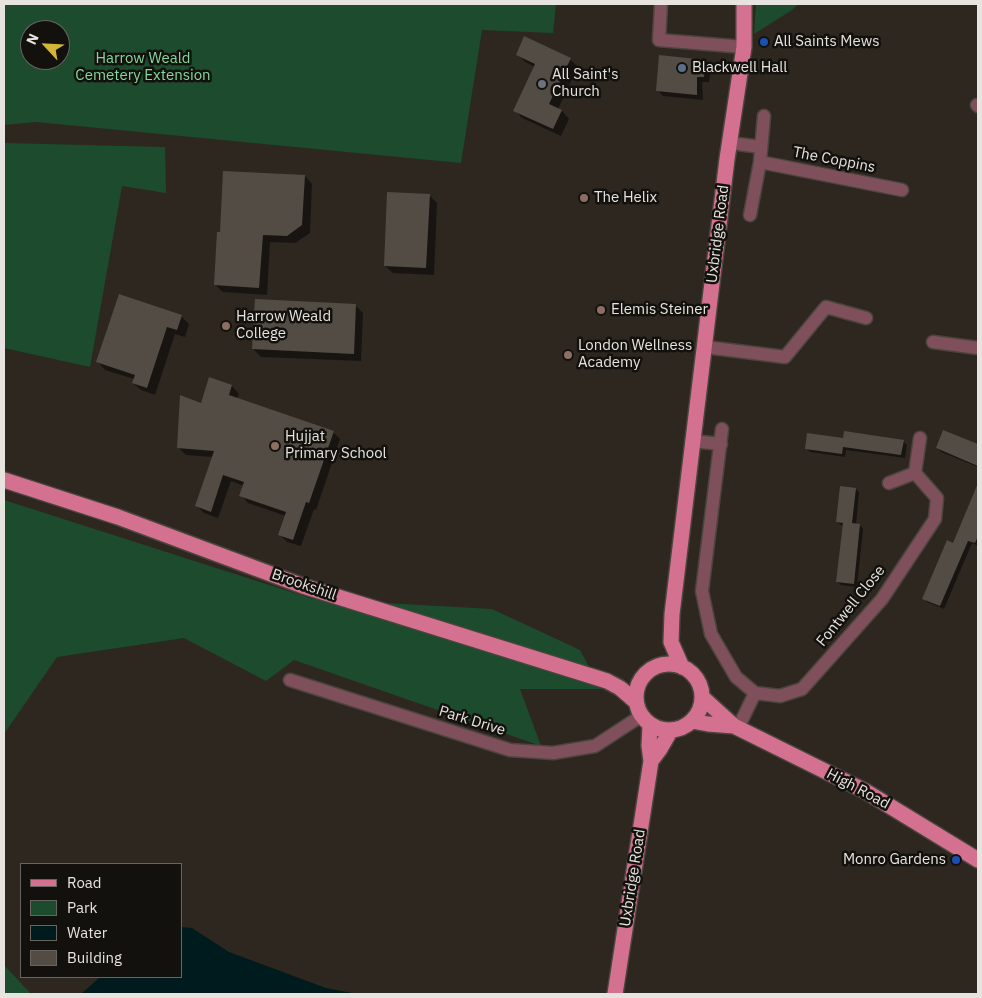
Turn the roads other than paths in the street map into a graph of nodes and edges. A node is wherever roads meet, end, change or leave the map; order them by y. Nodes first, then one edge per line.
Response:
1 (661, 4) edge
2 (744, 4) edge
3 (744, 47) junction
4 (764, 116) dead end
5 (730, 143) junction
6 (761, 147) junction
7 (760, 162) junction
8 (902, 190) dead end
9 (750, 215) dead end
10 (866, 318) dead end
11 (933, 342) dead end
12 (705, 347) junction
13 (978, 348) edge
14 (722, 428) dead end
15 (920, 438) dead end
16 (692, 441) junction
17 (720, 444) junction
18 (915, 473) junction
19 (4, 480) edge
20 (889, 483) dead end
21 (671, 642) junction
22 (658, 665) junction
23 (682, 666) junction
24 (640, 679) junction
25 (290, 680) dead end
26 (606, 681) junction
27 (755, 693) junction
28 (702, 697) junction
29 (635, 701) junction
30 (646, 721) junction
31 (692, 721) junction
32 (736, 727) junction
33 (671, 730) junction
34 (651, 761) junction
35 (978, 860) edge
36 (615, 994) edge

1 - 3 street
2 - 3 main road, Uxbridge Road
3 - 5 main road, Uxbridge Road
4 - 6 street
5 - 6 street
5 - 12 main road, Uxbridge Road
6 - 7 street
7 - 8 street, The Coppins
7 - 9 street
10 - 12 street
11 - 13 street
12 - 16 main road, Uxbridge Road
14 - 17 street
15 - 18 street
16 - 17 street
16 - 21 main road, Uxbridge Road
17 - 27 street
18 - 20 street
18 - 27 street, Fontwell Close
19 - 26 main road, Brookshill
21 - 22 main road, Uxbridge Road
21 - 23 main road, Uxbridge Road
22 - 23 main road
22 - 24 main road
23 - 28 main road
24 - 26 main road, Brookshill
24 - 29 main road
25 - 30 street, Park Drive
26 - 29 main road, Brookshill
27 - 32 street
28 - 31 main road
28 - 32 main road, High Road
29 - 30 main road
30 - 33 main road
30 - 34 main road, Uxbridge Road
31 - 32 main road, High Road
31 - 33 main road
32 - 35 main road, High Road
33 - 34 main road, Uxbridge Road
34 - 36 main road, Uxbridge Road

